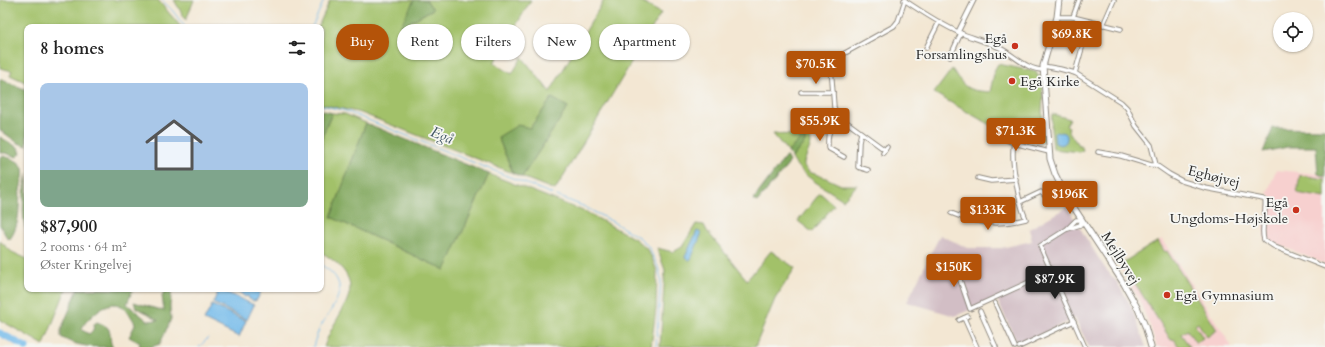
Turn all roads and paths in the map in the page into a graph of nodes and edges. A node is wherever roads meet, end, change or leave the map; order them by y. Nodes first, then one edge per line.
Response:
1 (904, 0) edge
2 (974, 0) edge
3 (1059, 0) edge
4 (1079, 0) edge
5 (1114, 0) edge
6 (1057, 17) junction
7 (1073, 17) junction
8 (939, 22) junction
9 (1103, 25) junction
10 (1121, 29) dead end
11 (960, 32) junction
12 (1071, 35) dead end
13 (926, 48) dead end
14 (950, 57) dead end
15 (1043, 68) junction
16 (1075, 73) junction
17 (801, 92) dead end
18 (833, 92) junction
19 (843, 119) junction
20 (862, 133) junction
21 (989, 133) dead end
22 (1014, 143) junction
23 (885, 150) dead end
24 (1049, 152) junction
25 (1098, 152) dead end
26 (844, 157) dead end
27 (1156, 165) junction
28 (868, 170) dead end
29 (978, 178) dead end
30 (1016, 179) junction
31 (1044, 195) dead end
32 (1020, 202) junction
33 (952, 213) dead end
34 (1082, 220) junction
35 (1325, 267) edge
36 (1051, 272) junction
37 (963, 275) dead end
38 (995, 303) dead end
39 (980, 311) dead end
40 (968, 316) dead end
41 (964, 318) junction
42 (959, 320) dead end
43 (1074, 322) junction
44 (977, 347) edge
45 (996, 347) edge
46 (1015, 347) edge
47 (1019, 347) edge
48 (1085, 347) edge
49 (1151, 347) edge

1 - 8 street
1 - 18 street
2 - 11 street
3 - 6 street, Mejlbyvej
4 - 7 street
5 - 9 street
6 - 7 street
6 - 15 street, Mejlbyvej
7 - 9 street
8 - 11 street
8 - 13 street
9 - 10 street
11 - 14 street
11 - 15 street
12 - 16 street
15 - 16 street
15 - 24 street, Mejlbyvej
16 - 27 street
17 - 18 street
18 - 19 street
19 - 20 street
19 - 26 street
20 - 23 street
20 - 28 street
21 - 22 street
22 - 24 street
22 - 30 street
24 - 34 street, Mejlbyvej
25 - 27 street
27 - 35 street, Eghøjvej
29 - 30 street
30 - 32 street
31 - 32 street
32 - 33 street
34 - 36 street
34 - 49 street, Mejlbyvej
36 - 37 street
36 - 43 street
38 - 46 street
39 - 45 street
40 - 41 street
41 - 42 street
41 - 44 street
43 - 47 street
43 - 48 street

